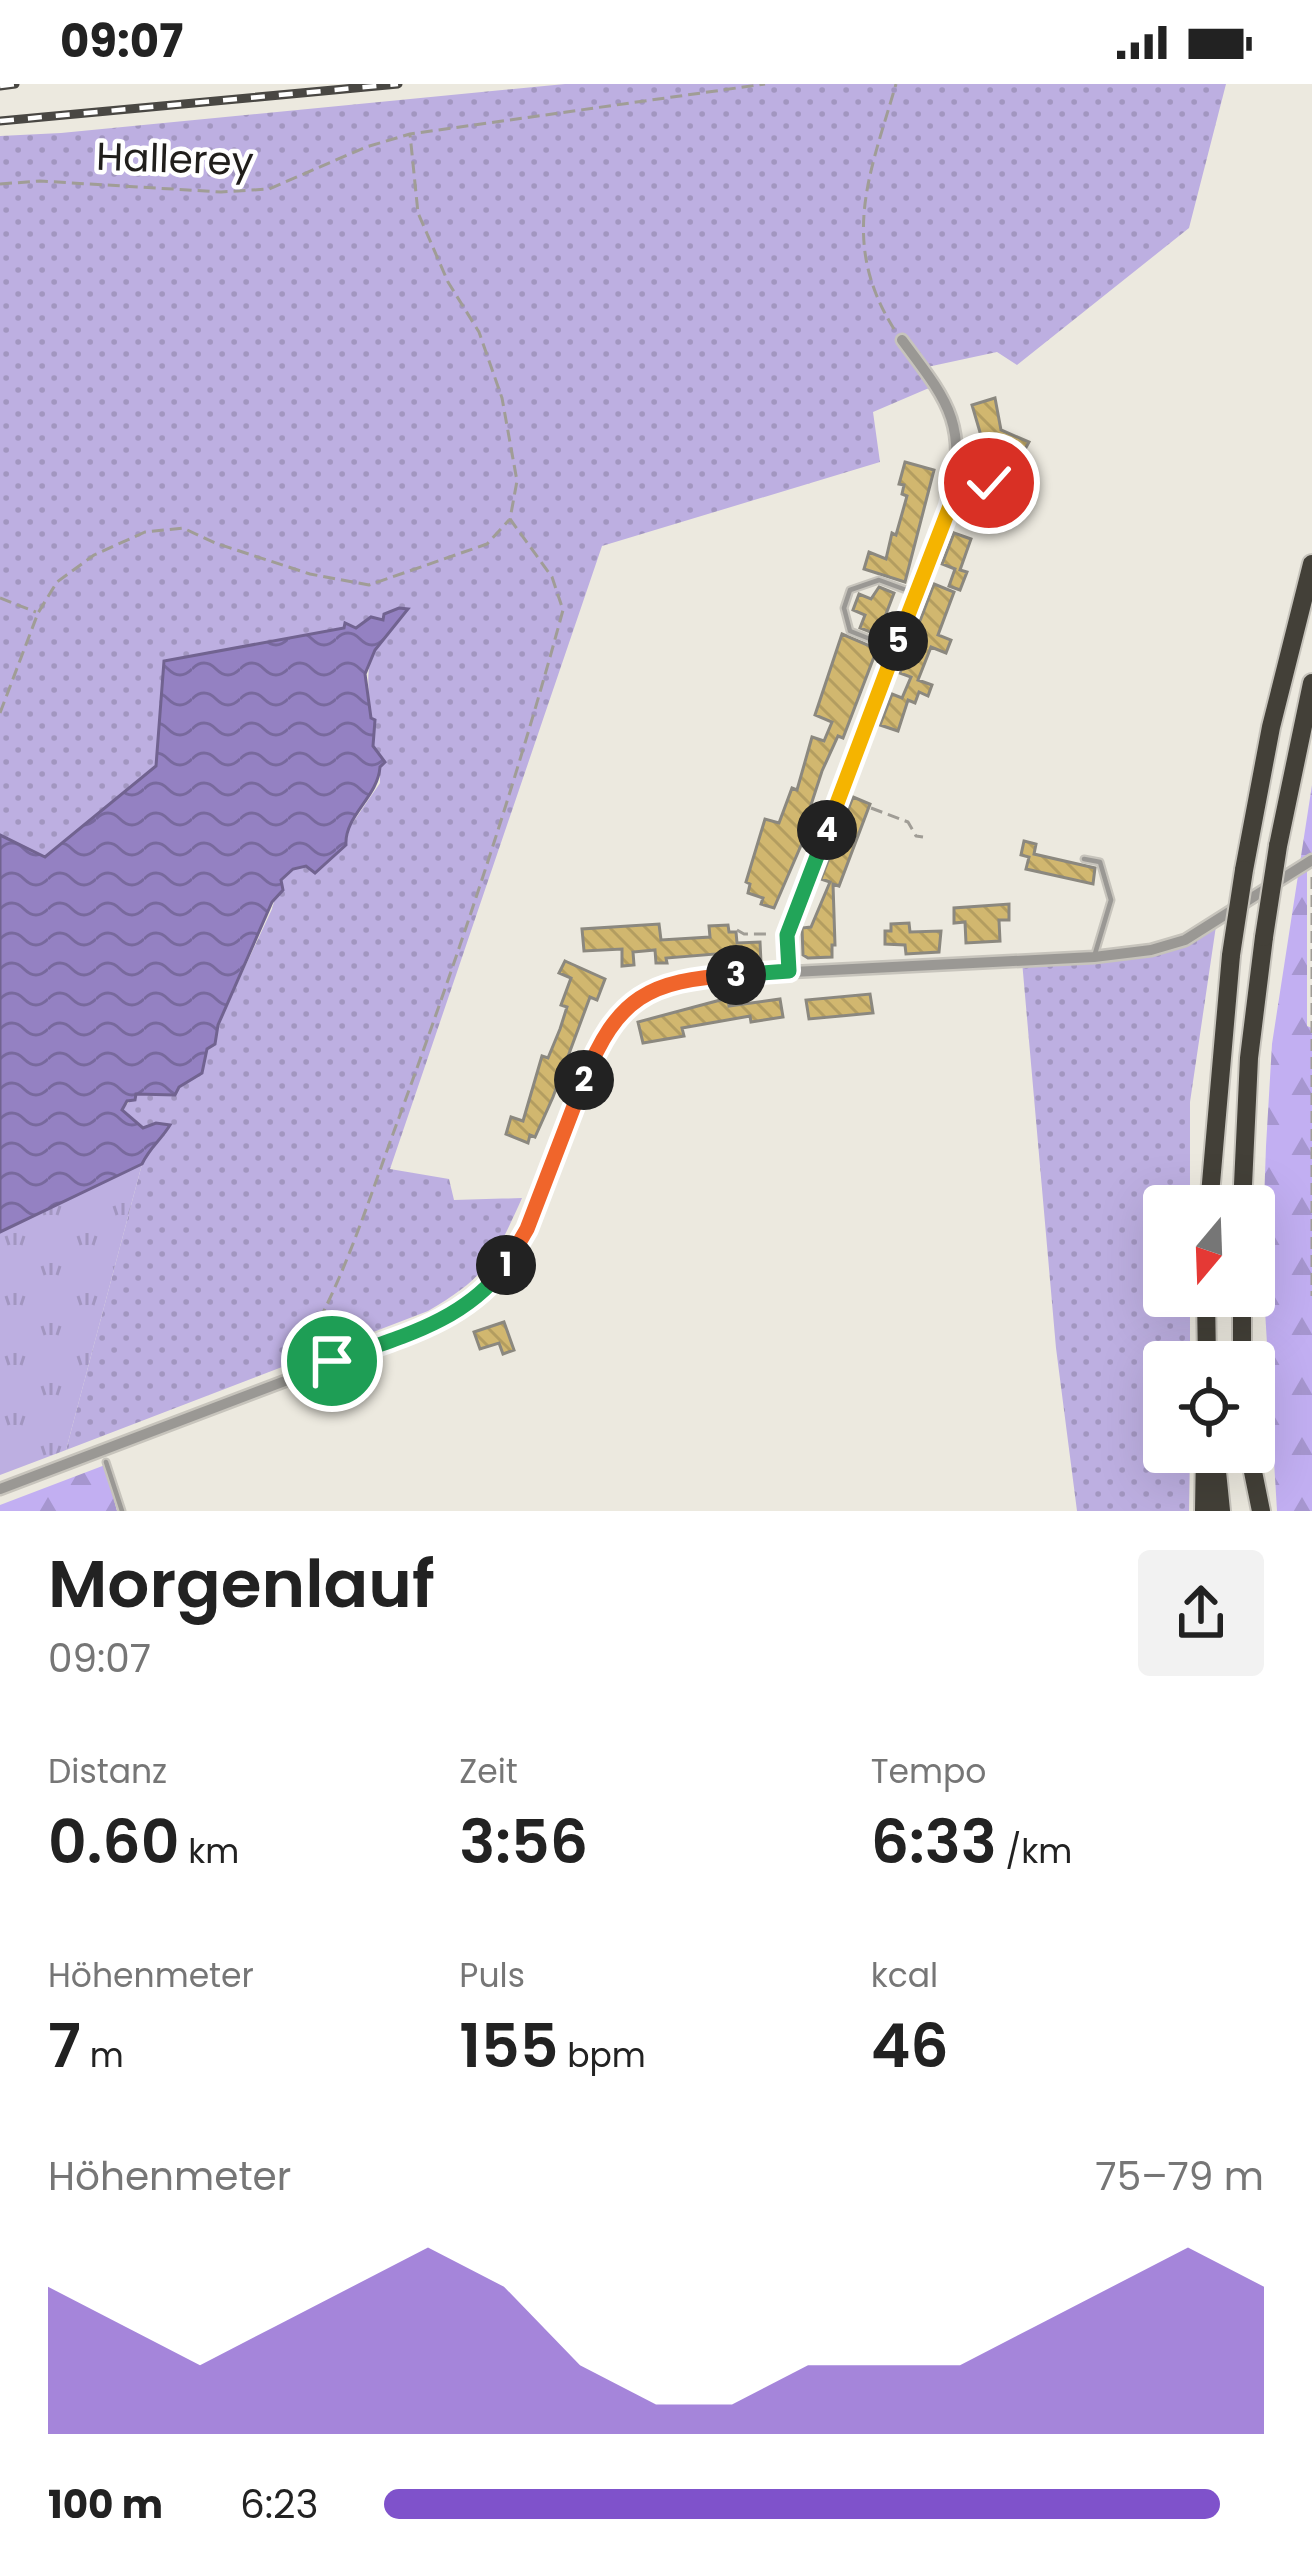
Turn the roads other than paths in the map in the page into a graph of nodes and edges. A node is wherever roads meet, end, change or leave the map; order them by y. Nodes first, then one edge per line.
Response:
1 (902, 340) road end
2 (956, 475) junction
3 (989, 483) dead end
4 (950, 506) junction
5 (968, 511) dead end
6 (1312, 564) edge
7 (917, 594) junction
8 (895, 649) junction
9 (1312, 683) edge
10 (1084, 859) dead end
11 (1312, 860) edge
12 (1094, 957) junction
13 (789, 971) junction
14 (1211, 1185) edge
15 (1243, 1185) edge
16 (106, 1462) dead end
17 (1205, 1473) edge
18 (1217, 1473) edge
19 (1247, 1473) edge
20 (1252, 1473) edge
21 (0, 1489) edge
22 (122, 1511) edge
23 (1204, 1511) edge
24 (1220, 1511) edge
25 (1247, 1511) edge
26 (1262, 1511) edge

1 - 2 street
2 - 3 lane
2 - 4 street
4 - 5 lane
4 - 7 street
6 - 14 highway, bridge
7 - 8 street
7 - 8 lane
8 - 13 street
9 - 15 highway, bridge
10 - 12 lane
11 - 12 street
12 - 13 street
13 - 21 street
16 - 22 lane
17 - 23 highway
18 - 24 highway
19 - 25 highway
20 - 26 highway

